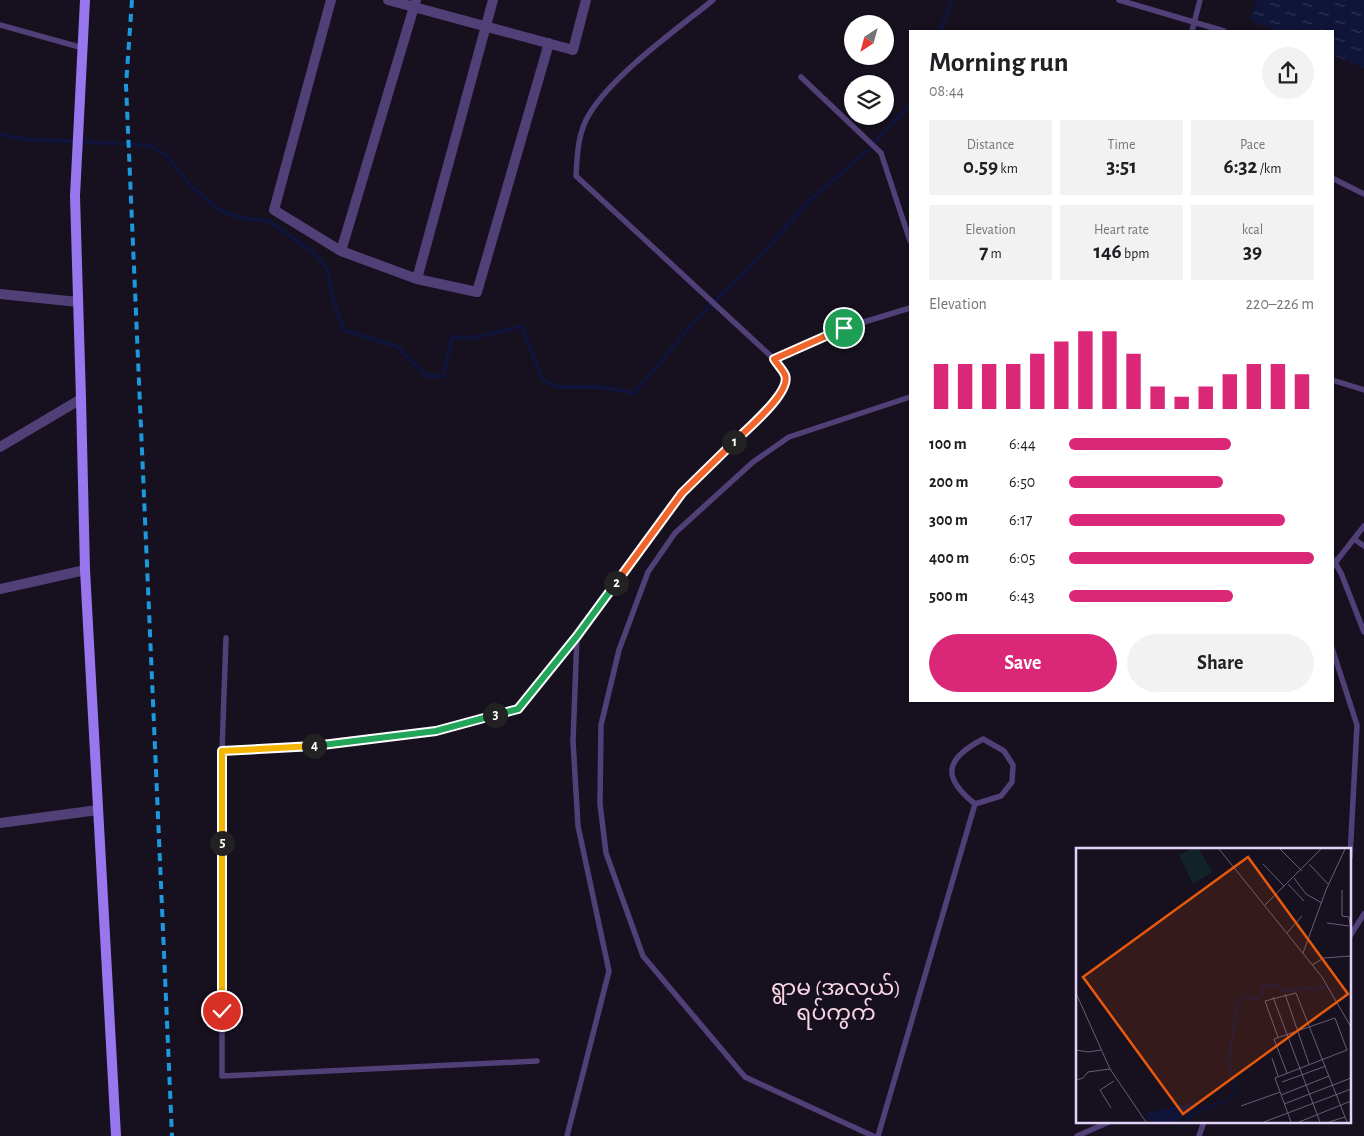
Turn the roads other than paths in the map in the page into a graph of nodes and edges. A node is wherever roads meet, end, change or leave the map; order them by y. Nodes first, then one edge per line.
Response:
1 (85, 0) edge
2 (331, 0) edge
3 (388, 0) edge
4 (494, 0) edge
5 (586, 0) edge
6 (714, 0) edge
7 (1119, 0) edge
8 (1200, 0) edge
9 (415, 3) edge
10 (1194, 22) junction
11 (0, 25) edge
12 (486, 27) junction
13 (1192, 30) edge
14 (1221, 30) edge
15 (549, 43) junction
16 (83, 48) junction
17 (801, 77) dead end
18 (1334, 179) edge
19 (1364, 194) edge
20 (909, 238) edge
21 (341, 251) junction
22 (417, 279) junction
23 (0, 294) edge
24 (78, 302) junction
25 (909, 308) edge
26 (774, 359) junction
27 (1334, 381) edge
28 (1364, 390) edge
29 (909, 397) edge
30 (81, 399) junction
31 (0, 447) edge
32 (1364, 526) edge
33 (1354, 539) junction
34 (1364, 546) edge
35 (1334, 560) edge
36 (85, 570) junction
37 (0, 589) edge
38 (1364, 632) edge
39 (577, 636) junction
40 (226, 638) dead end
41 (1334, 654) edge
42 (222, 751) junction
43 (975, 804) junction
44 (98, 810) junction
45 (0, 823) edge
46 (1350, 848) edge
47 (1364, 914) edge
48 (1352, 933) edge
49 (537, 1061) dead end
50 (1104, 1124) edge
51 (1203, 1124) edge
52 (116, 1136) edge
53 (567, 1136) edge
54 (873, 1136) edge
55 (878, 1136) edge
56 (1077, 1136) edge
57 (1199, 1136) edge

1 - 16 main road
2 - 21 street
3 - 9 street
4 - 12 street
5 - 15 street
6 - 26 lane
7 - 10 lane
8 - 10 lane
9 - 12 street
9 - 21 street
10 - 13 lane
10 - 14 lane
11 - 16 lane
12 - 15 street
12 - 22 street
15 - 22 street
16 - 24 main road
17 - 20 lane
18 - 19 lane
21 - 22 street
23 - 24 street
24 - 30 main road
25 - 26 lane
26 - 39 lane
27 - 28 lane
29 - 54 lane
30 - 31 street
30 - 36 main road
32 - 33 lane
33 - 34 lane
33 - 35 lane
35 - 38 lane
36 - 37 street
36 - 44 main road
39 - 42 lane
39 - 53 lane
40 - 42 lane
41 - 46 lane
42 - 49 lane
43 - 43 lane
43 - 55 lane
44 - 45 street
44 - 52 main road
47 - 48 lane
50 - 56 lane
51 - 57 lane

